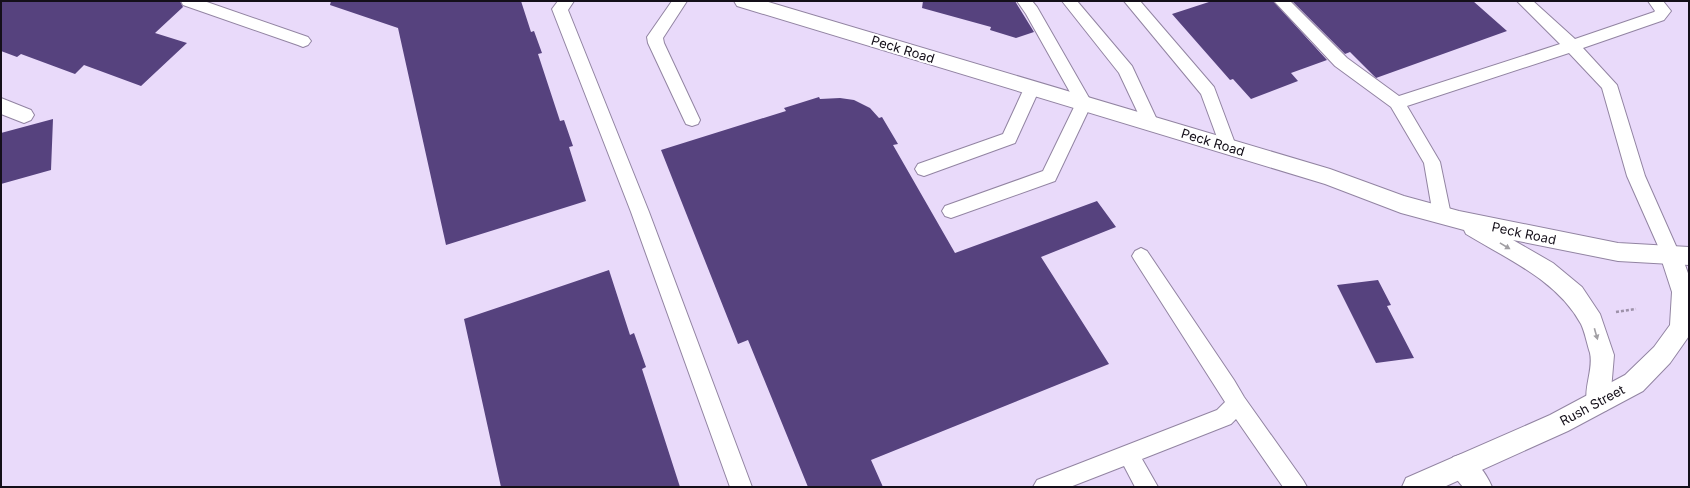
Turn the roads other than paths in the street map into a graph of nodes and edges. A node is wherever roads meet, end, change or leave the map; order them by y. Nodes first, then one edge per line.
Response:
1 (188, 1) edge
2 (567, 1) edge
3 (680, 1) edge
4 (743, 1) edge
5 (1024, 1) edge
6 (1069, 1) edge
7 (1131, 1) edge
8 (1281, 1) edge
9 (1524, 1) edge
10 (1654, 1) edge
11 (303, 41) dead end
12 (1572, 46) junction
13 (1032, 88) junction
14 (1084, 103) junction
15 (1397, 103) junction
16 (1, 106) edge
17 (24, 115) dead end
18 (692, 120) dead end
19 (1151, 124) junction
20 (1228, 146) junction
21 (924, 169) dead end
22 (951, 211) dead end
23 (1451, 217) junction
24 (1141, 256) dead end
25 (1680, 256) edge
26 (1598, 402) junction
27 (1237, 404) junction
28 (1128, 454) junction
29 (1462, 466) junction
30 (742, 487) edge
31 (1044, 487) edge
32 (1147, 487) edge
33 (1296, 487) edge
34 (1416, 487) edge
35 (1479, 487) edge

1 - 11 lane
2 - 30 lane
3 - 18 lane
4 - 13 main road, Peck Road
5 - 14 lane
6 - 19 lane
7 - 20 lane
8 - 15 lane
9 - 12 lane
10 - 12 lane
12 - 15 lane
12 - 25 lane
13 - 14 main road, Peck Road
13 - 21 lane
14 - 19 main road, Peck Road
14 - 22 lane
15 - 23 lane
16 - 17 main road
19 - 20 main road, Peck Road
20 - 23 main road, Peck Road
23 - 25 main road, Peck Road
23 -> 26 main road
24 - 27 lane
25 - 26 main road, Rush Street
26 - 29 main road, Rush Street
27 - 28 lane
27 - 33 lane
28 - 31 lane
28 - 32 lane
29 - 34 main road, Rush Street
29 - 35 main road

